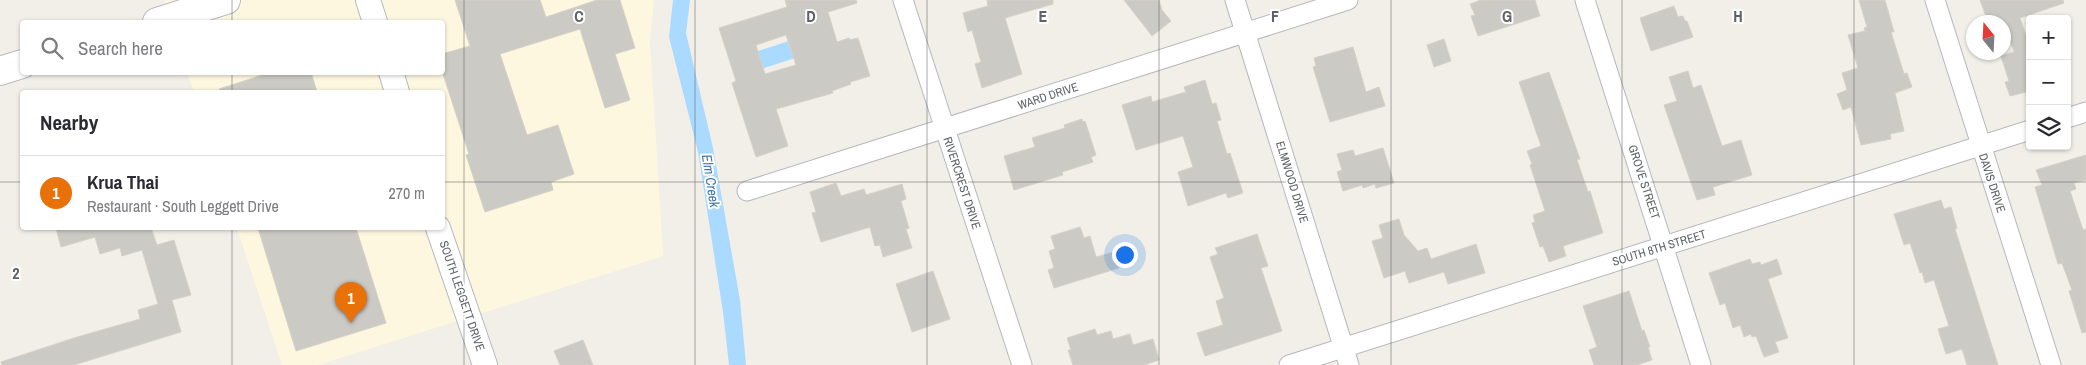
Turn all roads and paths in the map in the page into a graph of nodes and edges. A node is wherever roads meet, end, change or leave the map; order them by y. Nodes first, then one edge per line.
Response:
1 (226, 0) edge
2 (368, 0) edge
3 (903, 0) edge
4 (1235, 0) edge
5 (1348, 0) edge
6 (1585, 0) edge
7 (1935, 0) edge
8 (163, 20) edge
9 (374, 20) edge
10 (1246, 33) junction
11 (20, 65) edge
12 (0, 71) edge
13 (391, 75) edge
14 (396, 90) edge
15 (2086, 112) edge
16 (2071, 117) edge
17 (944, 129) junction
18 (2026, 131) edge
19 (1981, 146) junction
20 (747, 191) dead end
21 (439, 230) edge
22 (1665, 246) junction
23 (1346, 356) edge
24 (485, 365) edge
25 (1022, 365) edge
26 (1289, 365) edge
27 (1701, 365) edge
28 (2051, 365) edge

1 - 8 main road
2 - 9 street
3 - 17 street, RIVERCREST DRIVE
4 - 10 street, ELMWOOD DRIVE
5 - 10 street, WARD DRIVE
6 - 22 street, GROVE STREET
7 - 19 street, DAVIS DRIVE
10 - 17 street, WARD DRIVE
10 - 23 street, ELMWOOD DRIVE
11 - 12 main road
13 - 14 street
15 - 16 street
17 - 20 street, WARD DRIVE
17 - 25 street, RIVERCREST DRIVE
18 - 19 street, SOUTH 8TH STREET
19 - 22 street, SOUTH 8TH STREET
19 - 28 street, DAVIS DRIVE
21 - 24 street, SOUTH LEGGETT DRIVE
22 - 23 street, SOUTH 8TH STREET
22 - 27 street, GROVE STREET
23 - 26 street, SOUTH 8TH STREET

